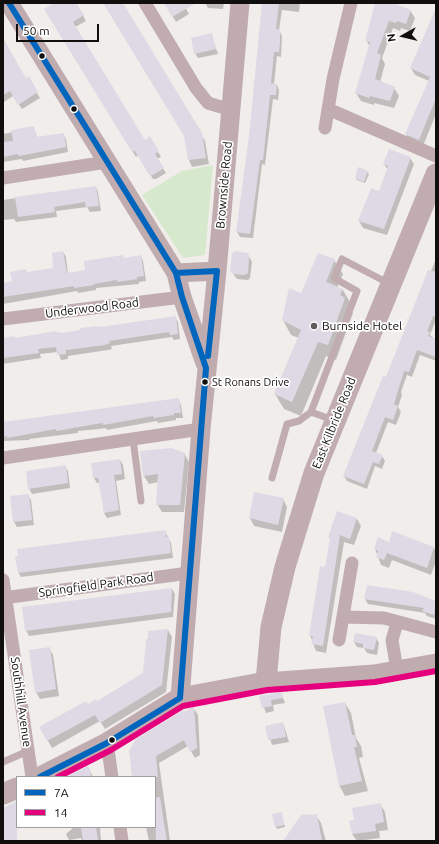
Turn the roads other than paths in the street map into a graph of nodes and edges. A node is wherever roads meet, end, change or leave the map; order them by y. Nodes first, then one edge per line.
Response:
1 (10, 3) edge
2 (145, 3) edge
3 (240, 3) edge
4 (351, 3) edge
5 (328, 109) junction
6 (231, 110) junction
7 (325, 128) dead end
8 (436, 156) edge
9 (107, 162) junction
10 (436, 174) edge
11 (3, 178) edge
12 (217, 271) junction
13 (176, 273) junction
14 (391, 284) junction
15 (182, 297) junction
16 (3, 319) edge
17 (206, 368) junction
18 (311, 412) junction
19 (335, 421) junction
20 (201, 429) junction
21 (133, 439) junction
22 (3, 458) edge
23 (272, 478) dead end
24 (141, 501) dead end
25 (352, 563) dead end
26 (189, 573) junction
27 (3, 580) edge
28 (4, 598) edge
29 (343, 617) junction
30 (397, 623) junction
31 (436, 632) edge
32 (339, 640) dead end
33 (436, 663) edge
34 (397, 670) junction
35 (266, 682) junction
36 (180, 698) junction
37 (107, 743) junction
38 (28, 751) junction
39 (3, 762) edge
40 (32, 776) edge
41 (42, 776) edge
42 (112, 776) edge
43 (16, 788) edge
44 (3, 794) edge
45 (120, 828) edge
46 (122, 841) edge

1 - 9 main road
2 - 6 street
3 - 6 main road, Brownside Road
4 - 5 street
5 - 7 street
5 - 8 street
6 - 12 main road, Brownside Road
9 - 11 street
9 - 13 main road
10 - 14 main road, East Kilbride Road
12 - 13 main road
12 - 17 main road, Brownside Road
13 - 15 main road
14 - 18 lane
14 - 19 main road, East Kilbride Road
15 - 16 street, Underwood Road
15 - 17 main road
17 - 20 main road, Brownside Road
18 - 19 lane
18 - 23 lane
19 - 35 main road, East Kilbride Road
20 - 21 street
20 - 26 main road, Brownside Road
21 - 22 street
21 - 24 lane
25 - 29 street
26 - 28 street, Springfield Park Road
26 - 36 main road, Brownside Road
27 - 28 street, Southhill Avenue
28 - 38 street, Southhill Avenue
29 - 30 street
29 - 32 street
30 - 31 street
30 - 34 street
33 - 34 main road
34 - 35 main road
35 - 36 main road
36 - 37 main road
37 - 41 main road
37 - 42 street
38 - 39 lane
38 - 40 street, Southhill Avenue
43 - 44 main road
45 - 46 street

